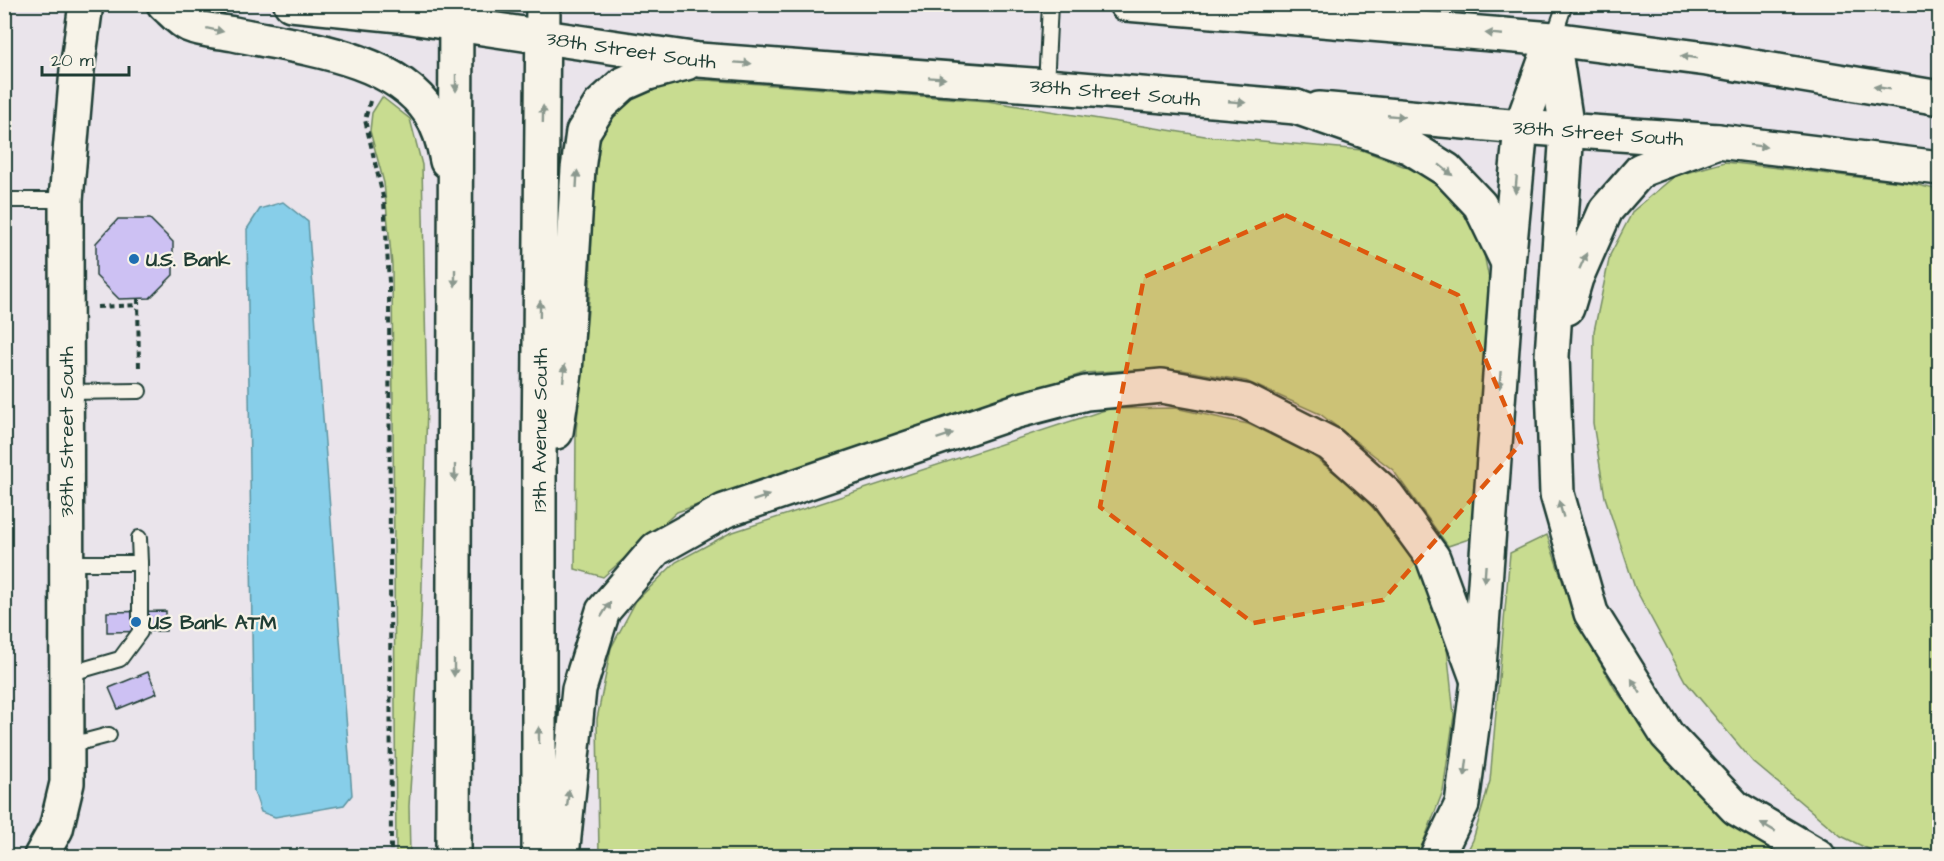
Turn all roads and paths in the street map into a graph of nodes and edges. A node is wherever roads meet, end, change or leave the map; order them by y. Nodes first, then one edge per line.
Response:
1 (86, 4) edge
2 (164, 4) edge
3 (291, 4) edge
4 (543, 4) edge
5 (1050, 4) edge
6 (1126, 4) edge
7 (1565, 4) edge
8 (456, 14) edge
9 (543, 38) junction
10 (1553, 39) junction
11 (699, 60) junction
12 (1046, 86) junction
13 (372, 97) dead end
14 (1940, 98) edge
15 (1296, 107) junction
16 (1521, 127) junction
17 (1567, 130) junction
18 (1718, 141) junction
19 (1940, 168) edge
20 (4, 200) edge
21 (66, 200) junction
22 (456, 200) junction
23 (1508, 264) junction
24 (138, 298) dead end
25 (138, 305) junction
26 (66, 308) junction
27 (1552, 356) junction
28 (139, 391) joint
29 (66, 392) junction
30 (139, 538) dead end
31 (539, 556) junction
32 (67, 563) junction
33 (140, 563) junction
34 (67, 674) junction
35 (1478, 681) junction
36 (109, 735) dead end
37 (67, 746) junction
38 (41, 856) edge
39 (391, 856) edge
40 (453, 856) edge
41 (539, 856) edge
42 (562, 856) edge
43 (1437, 856) edge
44 (1818, 856) edge

1 - 21 main road, 38th Street South
2 -> 22 main road
3 - 8 main road, 38th Street South
4 - 9 main road, 13th Avenue South
5 - 12 lane
10 -> 6 main road
7 - 10 lane
8 - 9 main road, 38th Street South
8 -> 22 main road
9 - 11 main road, 38th Street South
31 -> 9 main road, 13th Avenue South
14 -> 10 main road
10 - 16 main road
10 - 17 main road
11 -> 12 main road, 38th Street South
31 -> 11 main road
12 -> 15 main road, 38th Street South
13 - 39 path
15 -> 16 main road, 38th Street South
15 -> 23 main road
16 - 17 main road, 38th Street South
16 -> 23 main road
17 - 18 main road, 38th Street South
17 - 27 main road
18 -> 19 main road, 38th Street South
27 -> 18 main road
20 - 21 lane
21 - 26 main road, 38th Street South
22 -> 40 main road
23 -> 35 main road
24 - 25 path
25 - 26 path
25 - 28 path
26 - 29 main road, 38th Street South
44 -> 27 main road
28 - 29 lane
29 - 32 main road, 38th Street South
30 - 33 lane
41 -> 31 main road, 13th Avenue South
32 - 33 lane
32 - 34 main road, 38th Street South
33 - 34 lane
34 - 37 main road, 38th Street South
42 -> 35 main road
35 -> 43 main road
36 - 37 lane
37 - 38 main road, 38th Street South

